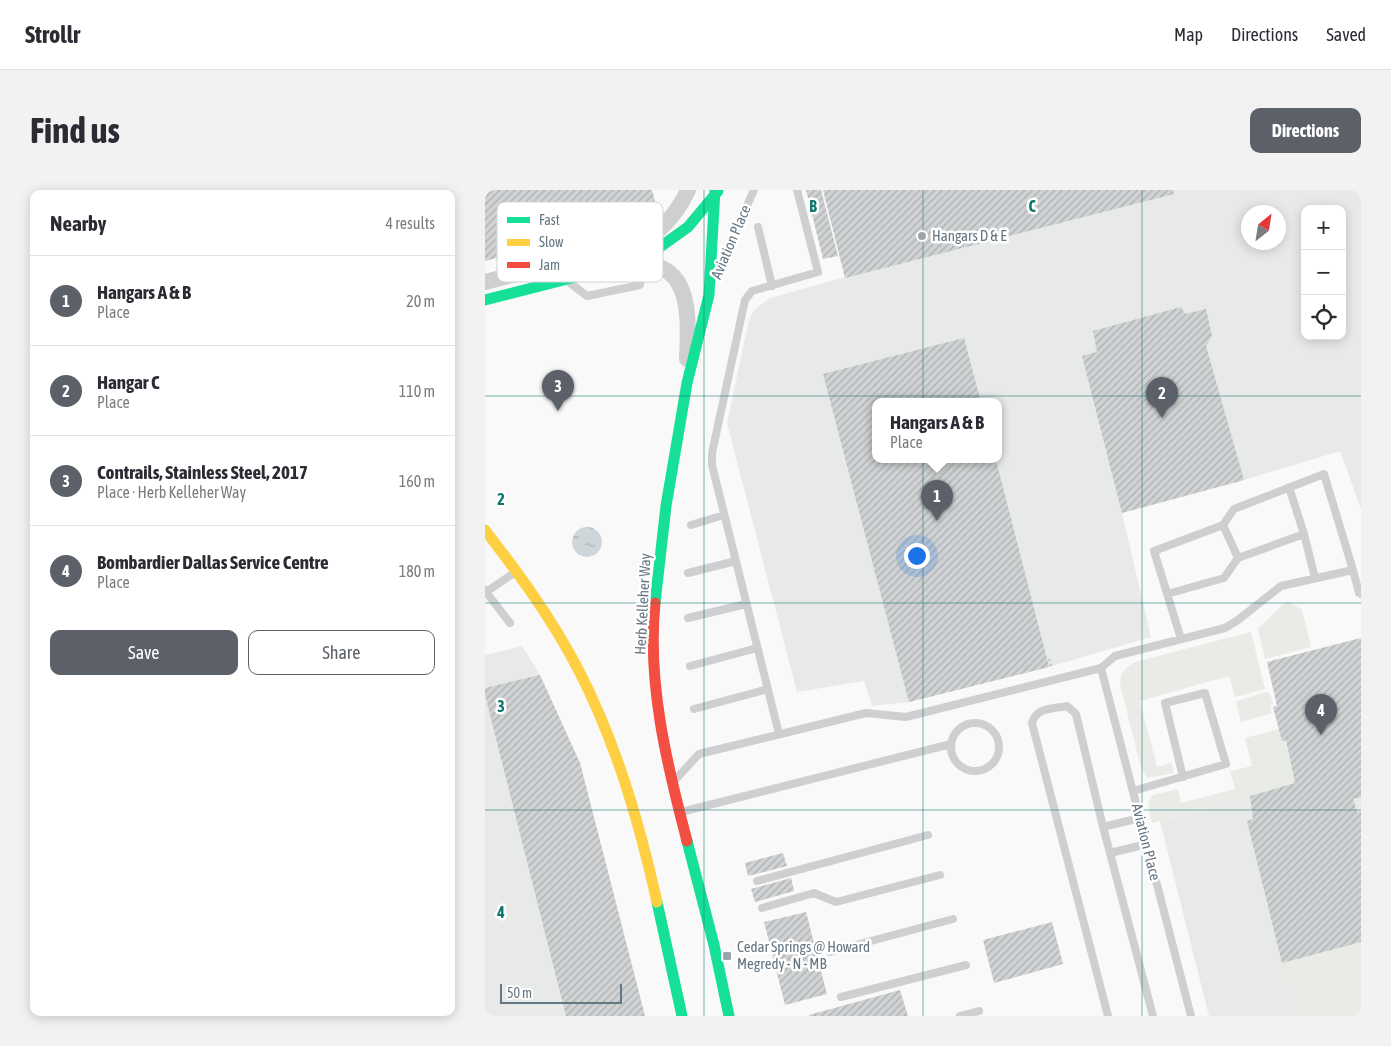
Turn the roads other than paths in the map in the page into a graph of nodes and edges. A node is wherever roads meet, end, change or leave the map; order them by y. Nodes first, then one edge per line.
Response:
1 (688, 190) edge
2 (754, 190) edge
3 (797, 190) edge
4 (716, 191) edge
5 (663, 227) edge
6 (758, 227) dead end
7 (663, 245) edge
8 (663, 269) edge
9 (560, 282) edge
10 (570, 282) edge
11 (640, 282) edge
12 (772, 286) junction
13 (709, 295) junction
14 (487, 302) edge
15 (687, 383) junction
16 (1289, 487) junction
17 (725, 515) junction
18 (691, 525) dead end
19 (1223, 525) junction
20 (485, 530) edge
21 (1304, 534) junction
22 (1238, 558) junction
23 (736, 561) junction
24 (1353, 570) junction
25 (518, 571) junction
26 (688, 573) dead end
27 (1315, 578) junction
28 (486, 591) edge
29 (1167, 594) junction
30 (1361, 594) edge
31 (747, 604) junction
32 (688, 618) dead end
33 (509, 623) dead end
34 (1181, 639) junction
35 (757, 648) junction
36 (690, 666) dead end
37 (1101, 668) junction
38 (768, 690) junction
39 (695, 709) dead end
40 (779, 734) junction
41 (951, 744) junction
42 (1183, 777) junction
43 (672, 783) junction
44 (1133, 791) junction
45 (679, 812) junction
46 (1140, 818) junction
47 (1103, 827) junction
48 (928, 835) dead end
49 (1147, 844) junction
50 (1110, 853) junction
51 (940, 875) dead end
52 (757, 881) dead end
53 (762, 908) dead end
54 (953, 920) dead end
55 (830, 952) dead end
56 (966, 964) dead end
57 (841, 996) dead end
58 (979, 1011) dead end
59 (682, 1016) edge
60 (729, 1016) edge
61 (960, 1016) edge
62 (1108, 1016) edge
63 (1153, 1016) edge
64 (1191, 1016) edge

1 - 5 street
2 - 13 lane, Aviation Place
3 - 12 lane
4 - 7 main road
4 - 13 main road, Herb Kelleher Way
6 - 12 lane
8 - 15 street
9 - 14 main road
10 - 11 lane
12 - 17 lane
13 - 15 main road, Herb Kelleher Way
15 - 43 main road, Herb Kelleher Way
16 - 19 lane
16 - 21 lane
16 - 24 lane
17 - 18 lane
17 - 23 lane
19 - 22 lane
19 - 29 lane
20 - 25 main road
21 - 22 lane
21 - 27 lane
22 - 29 lane
23 - 26 lane
23 - 31 lane
24 - 27 lane
24 - 30 lane
25 - 28 lane
25 - 59 main road
27 - 34 lane
28 - 33 lane
29 - 34 lane
31 - 32 lane
31 - 35 lane
34 - 37 lane
35 - 36 lane
35 - 38 lane
37 - 40 lane
37 - 44 lane, Aviation Place
38 - 39 lane
38 - 40 lane
40 - 43 lane
41 - 41 lane
41 - 45 lane
42 - 42 lane
42 - 44 lane
43 - 45 main road, Herb Kelleher Way
44 - 46 lane, Aviation Place
45 - 60 main road, Herb Kelleher Way
46 - 47 lane
46 - 49 lane, Aviation Place
47 - 50 lane
47 - 62 lane
48 - 52 lane
49 - 50 lane
49 - 64 lane, Aviation Place
50 - 63 lane
51 - 53 lane
54 - 55 lane
56 - 57 lane
58 - 61 lane

